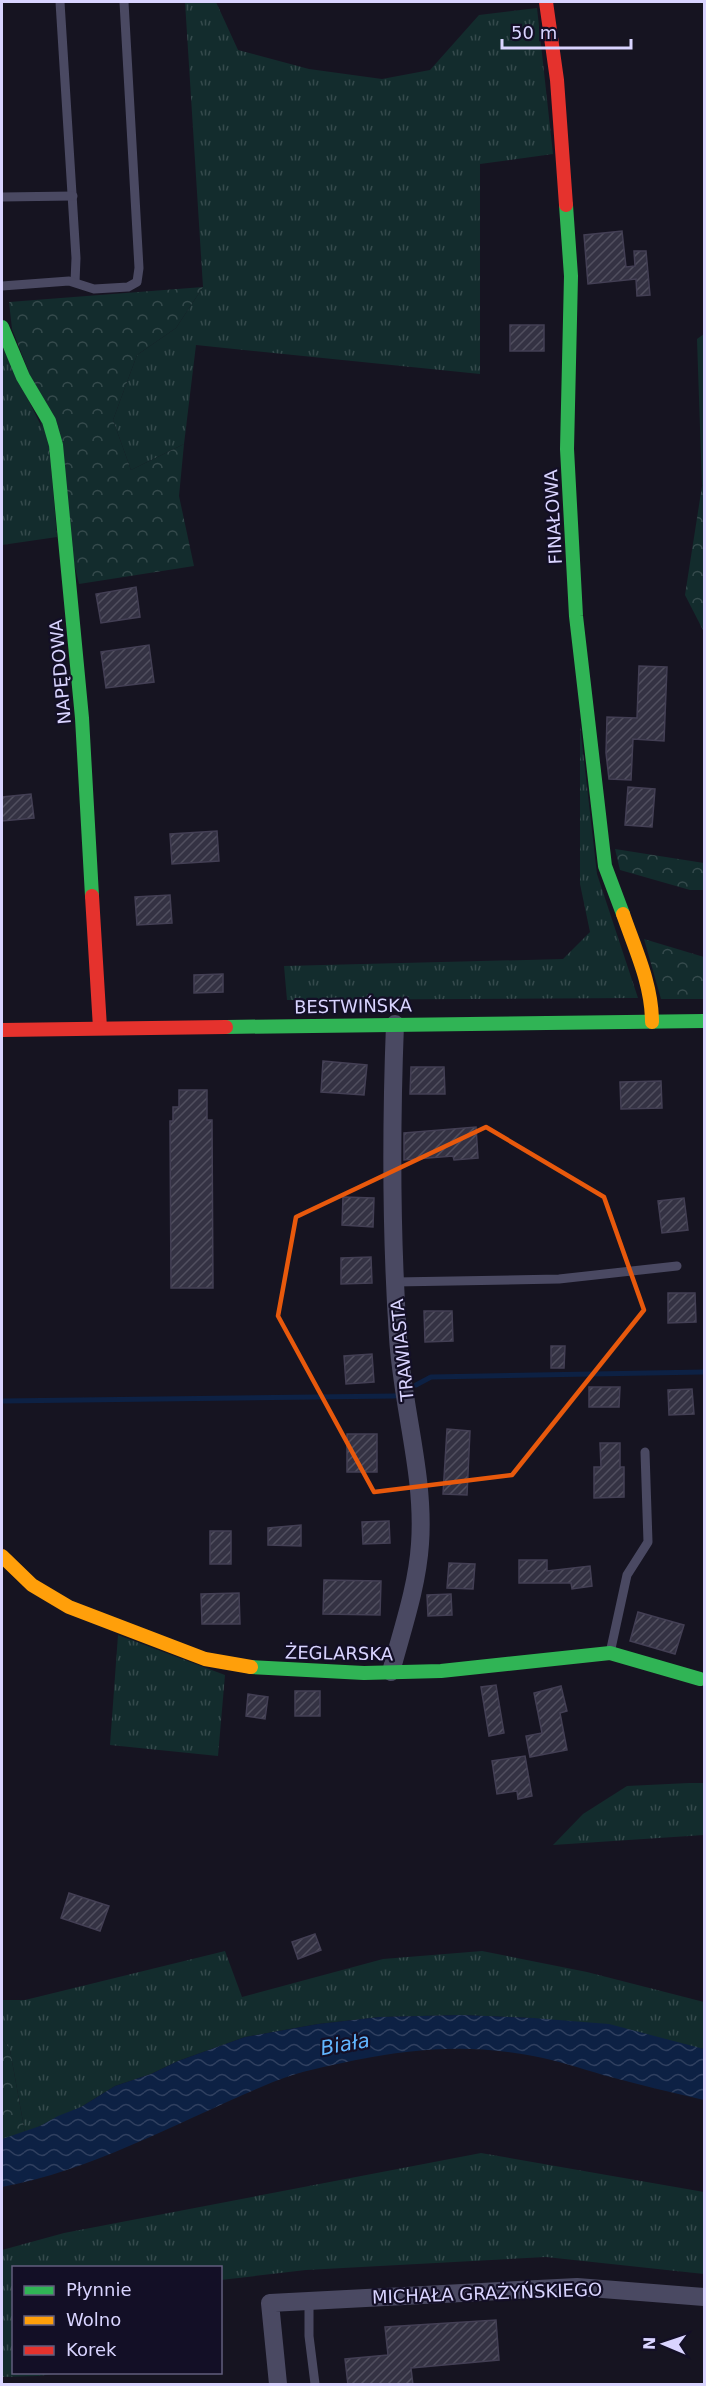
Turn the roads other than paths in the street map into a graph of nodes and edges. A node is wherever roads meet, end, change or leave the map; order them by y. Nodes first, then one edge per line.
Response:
1 (60, 2) edge
2 (123, 2) edge
3 (546, 2) edge
4 (73, 196) junction
5 (2, 197) edge
6 (75, 282) junction
7 (2, 286) edge
8 (3, 333) edge
9 (705, 1021) edge
10 (652, 1022) junction
11 (395, 1024) junction
12 (100, 1028) junction
13 (2, 1030) edge
14 (677, 1266) dead end
15 (395, 1281) junction
16 (645, 1452) dead end
17 (2, 1556) edge
18 (610, 1653) junction
19 (391, 1672) junction
20 (700, 1679) dead end
21 (705, 2297) edge
22 (309, 2300) junction
23 (278, 2385) edge
24 (315, 2385) edge

1 - 4 lane
2 - 6 lane
3 - 10 street, FINAŁOWA
4 - 5 lane
4 - 6 lane
6 - 7 lane
8 - 12 street, NAPĘDOWA
9 - 10 street, BESTWIŃSKA
10 - 11 street, BESTWIŃSKA
11 - 12 street, BESTWIŃSKA
11 - 15 street, TRAWIASTA
12 - 13 street, BESTWIŃSKA
14 - 15 lane
15 - 19 street, TRAWIASTA
16 - 18 lane
17 - 19 street, ŻEGLARSKA
18 - 19 street, ŻEGLARSKA
18 - 20 street, ŻEGLARSKA
21 - 22 street, MICHAŁA GRAŻYŃSKIEGO
22 - 23 street, MICHAŁA GRAŻYŃSKIEGO
22 - 24 lane

